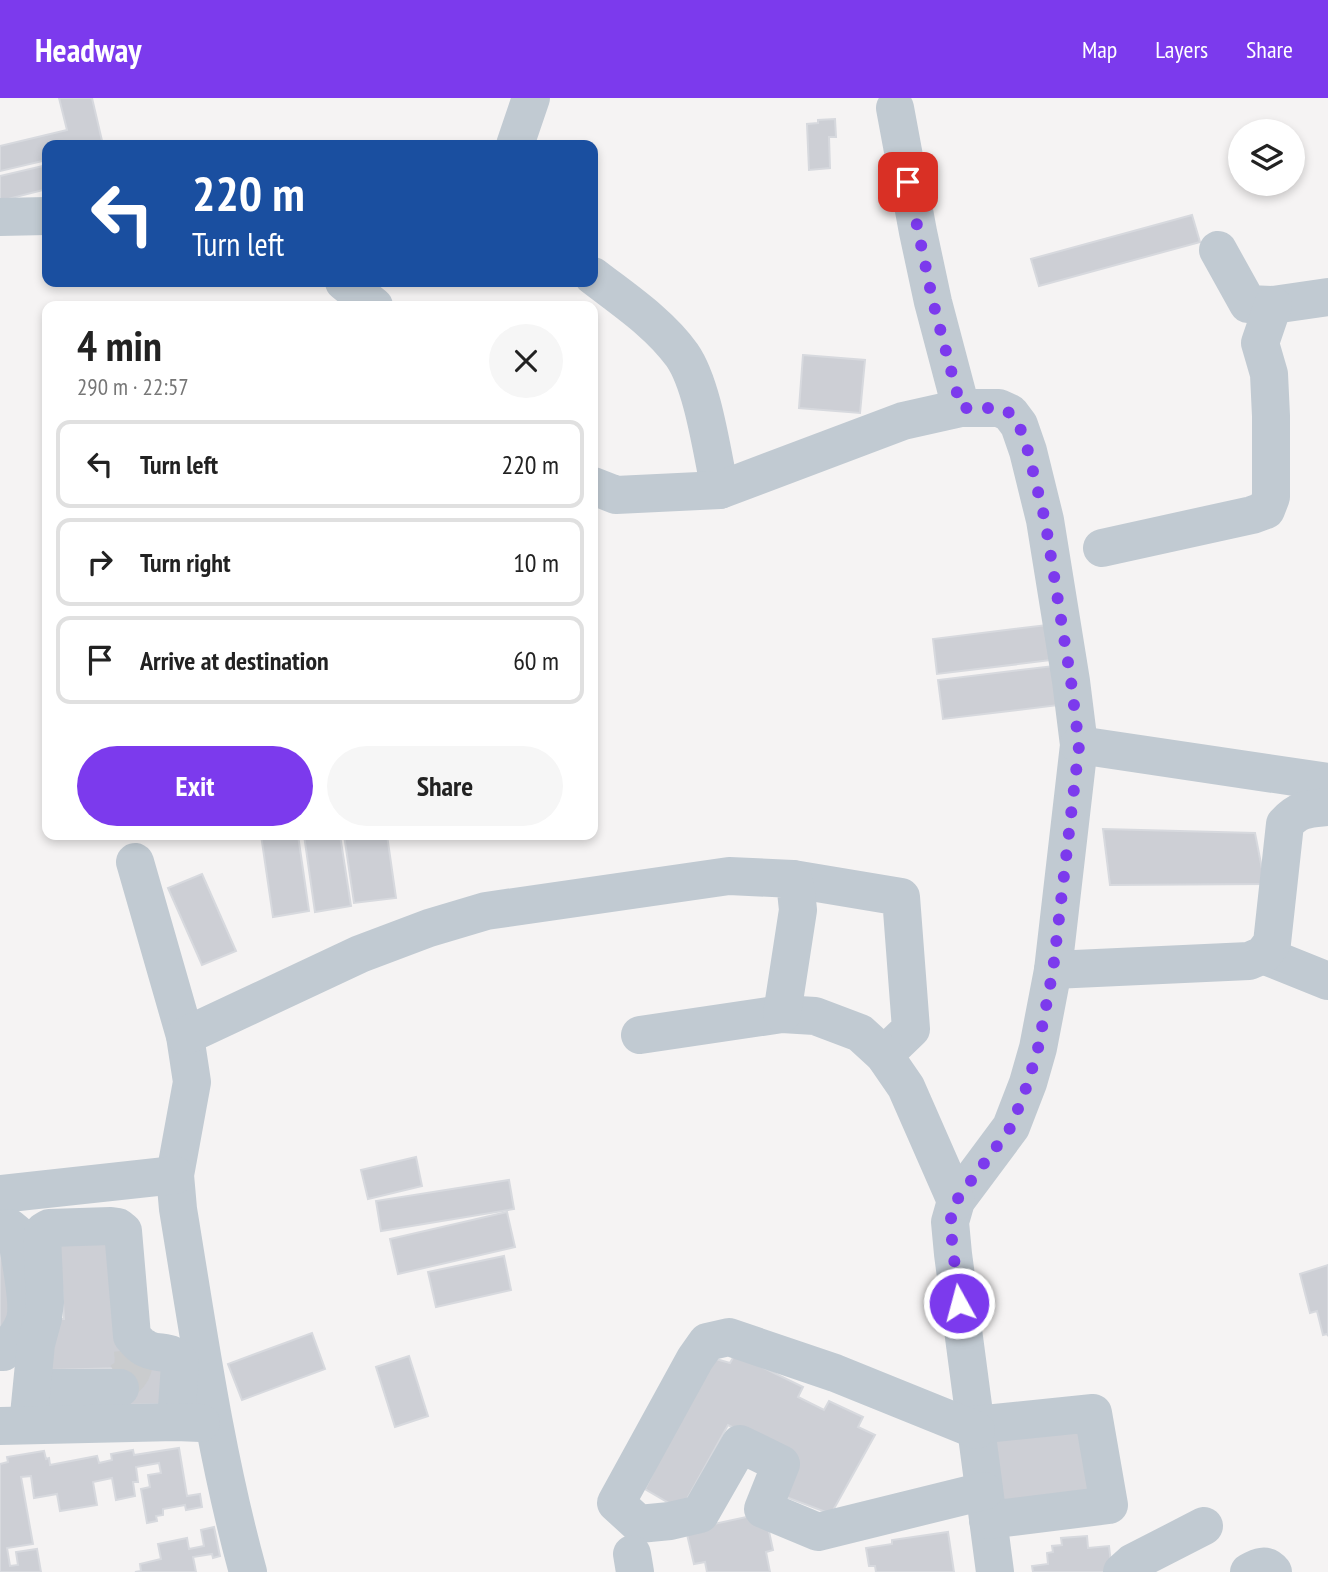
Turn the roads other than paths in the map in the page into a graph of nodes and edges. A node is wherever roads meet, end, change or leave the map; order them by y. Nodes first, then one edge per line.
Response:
1 (531, 98) edge
2 (895, 108) dead end
3 (517, 140) edge
4 (0, 216) edge
5 (42, 216) edge
6 (1218, 250) dead end
7 (598, 279) edge
8 (350, 287) edge
9 (1328, 297) edge
10 (368, 301) edge
11 (1273, 305) junction
12 (961, 408) junction
13 (598, 488) edge
14 (720, 490) junction
15 (1101, 548) dead end
16 (1079, 746) junction
17 (1328, 782) edge
18 (1328, 807) edge
19 (135, 862) dead end
20 (793, 879) junction
21 (1263, 955) junction
22 (1053, 970) junction
23 (1328, 981) edge
24 (782, 1014) junction
25 (640, 1035) dead end
26 (185, 1036) junction
27 (884, 1055) junction
28 (175, 1175) junction
29 (0, 1194) edge
30 (956, 1201) junction
31 (0, 1229) edge
32 (0, 1352) edge
33 (32, 1388) junction
34 (120, 1397) junction
35 (176, 1422) junction
36 (214, 1423) junction
37 (14, 1426) edge
38 (976, 1427) junction
39 (986, 1505) junction
40 (1204, 1526) dead end
41 (248, 1572) edge
42 (995, 1572) edge
43 (1122, 1572) edge
44 (1249, 1572) edge
45 (1273, 1572) edge

1 - 3 street
2 - 12 street
4 - 5 street
6 - 11 street
7 - 14 street
8 - 10 street
9 - 11 street
11 - 15 street
12 - 14 street
12 - 16 street
13 - 14 street
16 - 17 street
16 - 22 street
18 - 21 street
19 - 26 street
20 - 24 street
20 - 26 street
20 - 27 street
21 - 22 street
21 - 23 street
22 - 30 street
24 - 25 street
24 - 27 street
26 - 28 street
27 - 30 street
28 - 29 street
28 - 36 street
30 - 38 street
31 - 32 street
33 - 34 street
33 - 35 street
33 - 37 street
34 - 35 street
34 - 37 street
35 - 36 street
36 - 41 street
38 - 39 street
38 - 39 street
38 - 39 street
39 - 42 street
40 - 43 street
44 - 45 street

